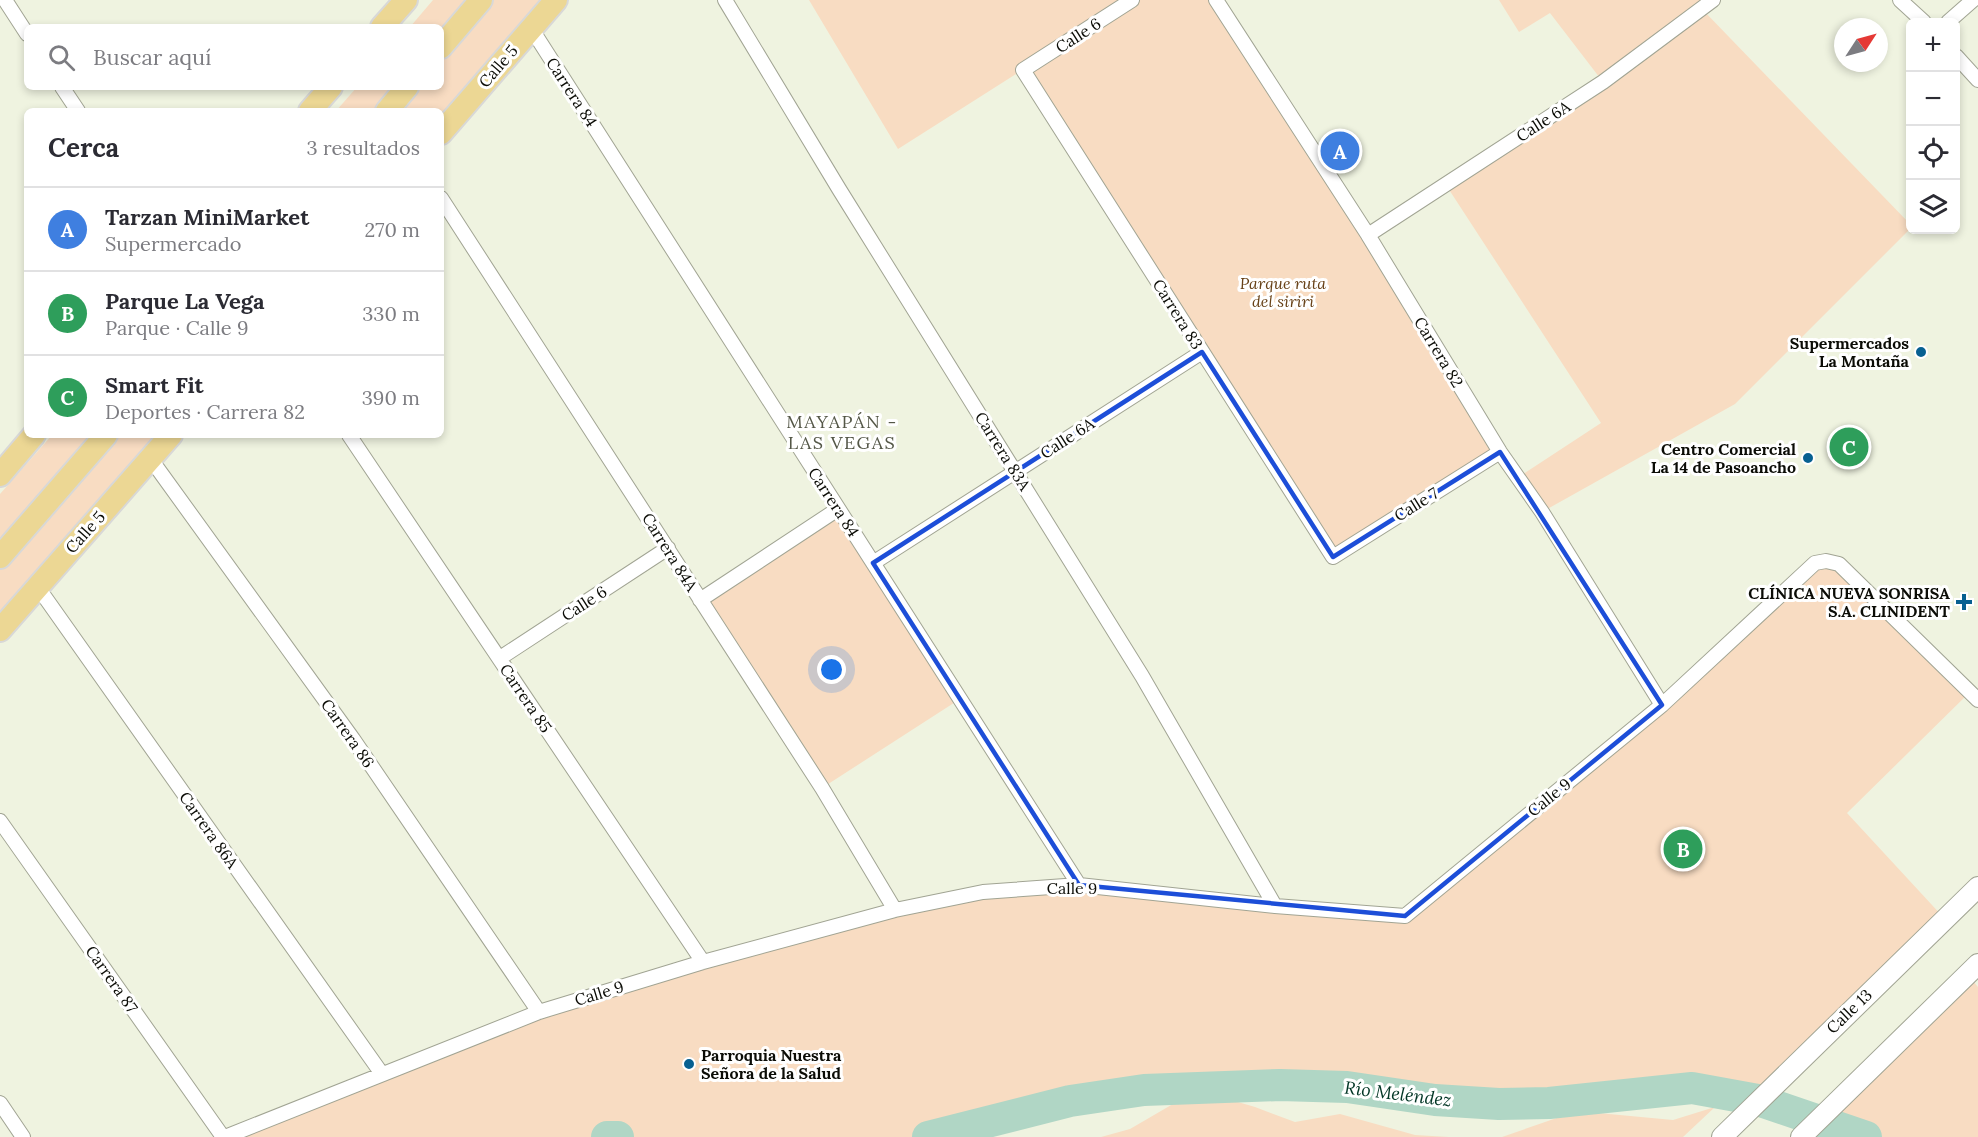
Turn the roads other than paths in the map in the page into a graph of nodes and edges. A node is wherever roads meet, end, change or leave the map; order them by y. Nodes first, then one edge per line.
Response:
1 (5, 0) edge
2 (406, 0) edge
3 (481, 0) edge
4 (556, 0) edge
5 (725, 0) edge
6 (1132, 0) edge
7 (1216, 0) edge
8 (1713, 0) edge
9 (1900, 0) edge
10 (1972, 0) edge
11 (1920, 18) edge
12 (1952, 18) edge
13 (385, 24) edge
14 (531, 28) junction
15 (24, 29) edge
16 (444, 43) edge
17 (1960, 60) edge
18 (1023, 70) joint
19 (1978, 80) edge
20 (64, 90) edge
21 (328, 90) edge
22 (404, 90) edge
23 (76, 108) edge
24 (313, 108) edge
25 (390, 108) edge
26 (444, 130) edge
27 (444, 203) edge
28 (1368, 236) junction
29 (1202, 352) junction
30 (31, 438) edge
31 (103, 438) edge
32 (168, 438) edge
33 (351, 438) edge
34 (1500, 452) junction
35 (150, 458) junction
36 (1016, 471) junction
37 (0, 475) edge
38 (838, 509) junction
39 (668, 548) junction
40 (0, 557) edge
41 (1333, 557) joint
42 (873, 564) junction
43 (37, 586) junction
44 (700, 600) junction
45 (0, 630) edge
46 (500, 658) junction
47 (1978, 700) edge
48 (1662, 705) junction
49 (0, 821) edge
50 (1078, 885) junction
51 (1978, 887) edge
52 (1275, 906) junction
53 (895, 910) junction
54 (703, 962) junction
55 (1978, 964) edge
56 (539, 1012) junction
57 (382, 1074) junction
58 (0, 1103) edge
59 (23, 1137) edge
60 (224, 1137) edge
61 (1722, 1137) edge
62 (1801, 1137) edge

1 - 15 street
2 - 13 main road
3 - 16 main road
4 - 14 main road, Calle 5
5 - 36 street, Carrera 83A
6 - 18 street, Calle 6
7 - 28 street, Carrera 82
8 - 28 street, Calle 6A
9 - 11 street
10 - 12 street
14 - 26 main road, Calle 5
14 - 38 street, Carrera 84
17 - 19 street
18 - 29 street, Carrera 83
20 - 23 street
21 - 24 main road
22 - 25 main road
27 - 39 street, Carrera 84A
28 - 34 street, Carrera 82
29 - 36 street, Calle 6A
29 - 41 street, Carrera 83
30 - 37 main road
31 - 40 main road
32 - 35 main road, Calle 5
33 - 46 street, Carrera 85
34 - 41 street, Calle 7
34 - 48 street, Carrera 82
35 - 43 main road, Calle 5
35 - 56 street, Carrera 86
36 - 42 street, Calle 6A
36 - 52 street, Carrera 83A
38 - 42 street, Carrera 84
38 - 44 street
39 - 44 street, Carrera 84A
39 - 46 street, Calle 6
42 - 50 street, Carrera 84
43 - 45 main road, Calle 5
43 - 57 street, Carrera 86A
44 - 53 street, Carrera 84A
46 - 54 street, Carrera 85
47 - 48 street, Calle 9
48 - 52 street, Calle 9
49 - 60 street, Carrera 87
50 - 52 street, Calle 9
50 - 53 street, Calle 9
51 - 61 main road, Calle 13
53 - 54 street, Calle 9
54 - 56 street, Calle 9
55 - 62 main road
56 - 57 street, Calle 9
57 - 60 street, Calle 9
58 - 59 street

